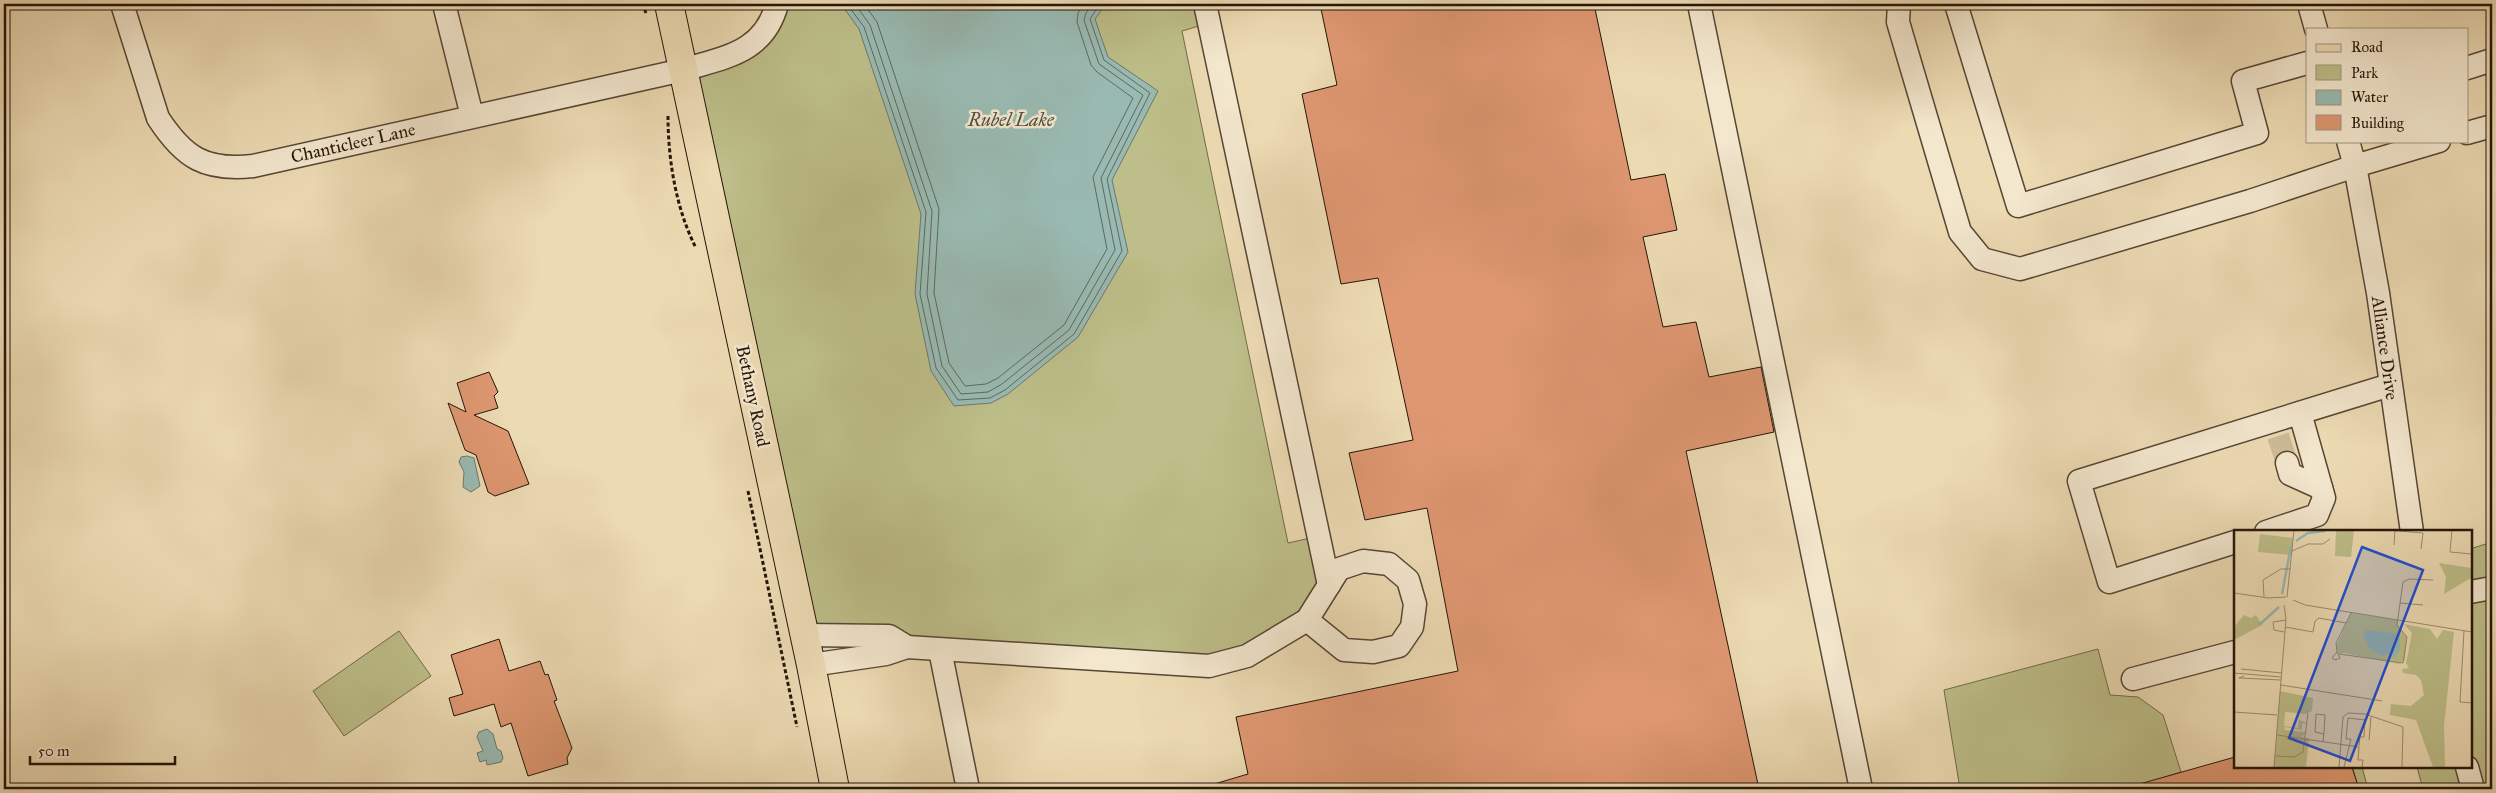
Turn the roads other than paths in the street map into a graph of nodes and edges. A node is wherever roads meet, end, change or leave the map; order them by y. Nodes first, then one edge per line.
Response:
1 (122, 4) edge
2 (444, 4) edge
3 (669, 4) edge
4 (777, 4) edge
5 (1205, 4) edge
6 (1699, 4) edge
7 (1899, 4) edge
8 (1956, 4) edge
9 (2308, 4) edge
10 (2316, 28) edge
11 (2492, 60) edge
12 (2306, 63) edge
13 (2468, 68) edge
14 (683, 70) junction
15 (472, 116) junction
16 (2492, 126) edge
17 (2468, 133) edge
18 (2348, 142) edge
19 (2436, 142) edge
20 (2355, 166) junction
21 (2390, 385) junction
22 (2300, 413) junction
23 (2287, 463) tunnel mouth
24 (2321, 488) junction
25 (2272, 530) edge
26 (2412, 530) edge
27 (2234, 542) edge
28 (1329, 585) junction
29 (2492, 588) edge
30 (2471, 592) edge
31 (1307, 620) junction
32 (804, 635) junction
33 (908, 647) junction
34 (940, 650) junction
35 (2234, 652) edge
36 (811, 666) junction
37 (2133, 678) dead end
38 (2467, 768) edge
39 (835, 789) edge
40 (968, 789) edge
41 (1861, 789) edge
42 (2473, 789) edge

1 - 15 street, Chanticleer Lane
2 - 15 street
3 - 14 main road, Bethany Road
4 - 14 street, Chanticleer Lane
5 - 28 street
6 - 41 street
7 - 20 street
8 - 12 street
9 - 10 street
11 - 13 street
14 - 15 street, Chanticleer Lane
14 - 32 main road, Bethany Road
16 - 17 street
18 - 20 street, Alliance Drive
19 - 20 street
20 - 21 street, Alliance Drive
21 - 22 street
21 - 26 street, Alliance Drive
22 - 24 street
22 - 27 street
23 - 24 street
24 - 25 street
28 - 31 street
28 - 31 street
29 - 30 street
31 - 34 street
32 - 33 street
32 - 36 main road, Bethany Road
33 - 34 street
33 - 36 street
34 - 40 street
35 - 37 street
36 - 39 main road, Bethany Road
38 - 42 street

